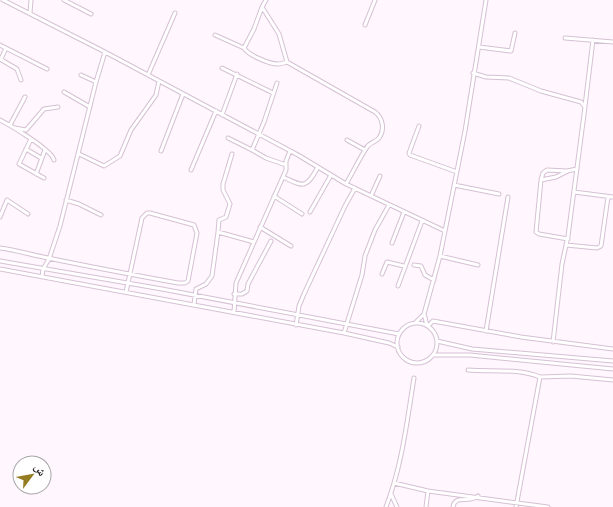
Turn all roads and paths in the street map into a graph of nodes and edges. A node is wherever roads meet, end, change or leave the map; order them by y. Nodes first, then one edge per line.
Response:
1 (3, 0) edge
2 (31, 0) edge
3 (64, 0) edge
4 (266, 0) edge
5 (375, 0) edge
6 (486, 0) edge
7 (262, 7) junction
8 (30, 13) junction
9 (175, 13) dead end
10 (91, 14) dead end
11 (365, 25) dead end
12 (516, 33) dead end
13 (215, 35) dead end
14 (565, 38) dead end
15 (592, 40) junction
16 (613, 42) edge
17 (0, 45) edge
18 (479, 47) junction
19 (6, 48) junction
20 (244, 48) junction
21 (105, 52) junction
22 (1, 59) edge
23 (287, 62) junction
24 (47, 68) dead end
25 (222, 68) dead end
26 (473, 73) junction
27 (237, 74) junction
28 (81, 75) dead end
29 (148, 75) junction
30 (21, 80) dead end
31 (159, 81) junction
32 (96, 82) junction
33 (277, 83) dead end
34 (64, 92) dead end
35 (273, 93) junction
36 (183, 94) junction
37 (25, 97) dead end
38 (585, 106) junction
39 (58, 107) dead end
40 (90, 107) junction
41 (216, 112) junction
42 (222, 115) junction
43 (0, 120) edge
44 (10, 125) junction
45 (419, 126) dead end
46 (14, 128) junction
47 (259, 135) junction
48 (228, 138) dead end
49 (31, 139) junction
50 (347, 140) dead end
51 (26, 149) junction
52 (44, 150) junction
53 (252, 150) junction
54 (365, 150) junction
55 (161, 151) dead end
56 (290, 151) junction
57 (78, 154) junction
58 (232, 154) dead end
59 (41, 158) junction
60 (54, 160) dead end
61 (286, 165) junction
62 (318, 167) junction
63 (578, 169) junction
64 (191, 170) dead end
65 (570, 170) junction
66 (457, 172) junction
67 (36, 174) junction
68 (331, 175) junction
69 (380, 176) dead end
70 (283, 177) junction
71 (44, 178) dead end
72 (542, 180) junction
73 (346, 184) junction
74 (454, 185) junction
75 (356, 188) junction
76 (574, 192) junction
77 (499, 194) dead end
78 (274, 196) junction
79 (371, 196) junction
80 (508, 197) dead end
81 (608, 197) junction
82 (613, 197) edge
83 (66, 200) junction
84 (389, 205) junction
85 (310, 212) dead end
86 (404, 212) junction
87 (28, 214) dead end
88 (302, 214) dead end
89 (101, 215) dead end
90 (0, 216) edge
91 (422, 221) junction
92 (260, 227) junction
93 (445, 231) junction
94 (218, 232) junction
95 (568, 239) junction
96 (271, 240) dead end
97 (254, 242) junction
98 (392, 243) dead end
99 (566, 245) junction
100 (291, 246) dead end
101 (0, 248) edge
102 (440, 256) junction
103 (49, 259) junction
104 (0, 261) edge
105 (414, 264) dead end
106 (478, 265) dead end
107 (404, 266) junction
108 (0, 269) edge
109 (43, 269) junction
110 (130, 274) junction
111 (382, 274) dead end
112 (42, 277) junction
113 (434, 280) junction
114 (128, 283) junction
115 (398, 286) dead end
116 (126, 292) junction
117 (234, 294) junction
118 (195, 296) junction
119 (194, 304) junction
120 (235, 304) junction
121 (234, 312) junction
122 (424, 314) junction
123 (298, 315) junction
124 (415, 323) junction
125 (346, 324) junction
126 (296, 325) junction
127 (427, 326) junction
128 (486, 331) junction
129 (344, 333) junction
130 (399, 334) junction
131 (437, 341) junction
132 (553, 342) junction
133 (398, 347) junction
134 (613, 349) edge
135 (434, 355) junction
136 (613, 361) edge
137 (613, 369) edge
138 (468, 370) dead end
139 (540, 377) junction
140 (414, 378) dead end
141 (613, 380) edge
142 (394, 483) junction
143 (428, 491) junction
144 (391, 494) junction
145 (478, 496) junction
146 (517, 502) junction
147 (386, 507) edge
148 (397, 507) edge
149 (426, 507) edge
150 (453, 507) edge
151 (516, 507) edge
152 (548, 507) edge

1 - 8 street
2 - 8 street
3 - 10 street
4 - 7 street
5 - 11 street
6 - 18 street
7 - 20 street
7 - 23 street
8 - 21 street
9 - 29 street
12 - 18 street
13 - 20 street
14 - 15 street
15 - 16 street
15 - 38 street
17 - 19 street
18 - 26 street
19 - 22 street
19 - 24 street
20 - 23 street
21 - 29 street
21 - 32 street
22 - 30 street
23 - 54 street
25 - 27 street
26 - 38 street
26 - 66 street
27 - 35 street
27 - 42 street
28 - 32 street
29 - 31 street
31 - 36 street
31 - 57 street
32 - 40 street
33 - 35 street
34 - 40 street
35 - 47 street
36 - 41 street
36 - 55 street
37 - 44 street
38 - 63 street
39 - 46 street
40 - 57 street
41 - 42 street
41 - 64 street
42 - 47 street
43 - 44 street
44 - 46 street
45 - 66 street
46 - 49 street
47 - 53 street
47 - 56 street
48 - 53 street
49 - 51 street
49 - 52 street
50 - 54 street
51 - 59 street
51 - 67 street
52 - 59 street
52 - 60 street
53 - 61 street
54 - 73 street
56 - 61 street
56 - 62 street
57 - 83 street
58 - 94 street
59 - 67 street
61 - 70 street
62 - 68 street
62 - 70 street
63 - 65 street
63 - 76 street
65 - 72 street
65 - 72 street
66 - 74 street
67 - 71 street
68 - 73 street
68 - 85 street
69 - 79 street
70 - 78 street
72 - 95 street
73 - 75 street
74 - 77 street
74 - 93 street
75 - 79 street
75 - 123 street
76 - 81 street
76 - 95 street
78 - 88 street
78 - 92 street
79 - 84 street
80 - 128 street
81 - 82 street
81 - 99 street
83 - 89 street
83 - 103 street
84 - 86 street
84 - 125 street
86 - 91 street
86 - 98 street
87 - 90 street
91 - 93 street
91 - 107 street
92 - 97 street
92 - 100 street
93 - 102 street
94 - 97 street
94 - 118 street
95 - 99 street
96 - 117 street
97 - 117 street
99 - 132 street
101 - 103 street
102 - 106 street
102 - 113 street
103 - 109 street
103 - 110 street
104 - 109 street
105 - 113 street
107 - 111 street
107 - 115 street
108 - 112 street
109 - 112 street
109 - 114 street
110 - 110 street
110 - 114 street
112 - 116 street
113 - 122 street
114 - 116 street
114 - 118 street
116 - 119 street
117 - 120 street
118 - 119 street
118 - 120 street
119 - 121 street
120 - 121 street
120 - 123 street
121 - 126 street
122 - 124 street
122 - 127 street
123 - 125 street
123 - 126 street
124 - 127 street
124 - 130 street
125 - 129 street
125 - 130 street
126 - 129 street
127 - 128 street
127 - 131 street
128 - 132 street
129 - 133 street
130 - 133 street
131 - 135 street
131 - 136 street
132 - 134 street
133 - 135 street
135 - 137 street
138 - 139 street
139 - 141 street
139 - 146 street
140 - 142 street
142 - 143 street
142 - 144 street
143 - 145 street
143 - 149 street
144 - 147 street
144 - 148 street
145 - 146 street
145 - 150 street
146 - 151 street
146 - 152 street

